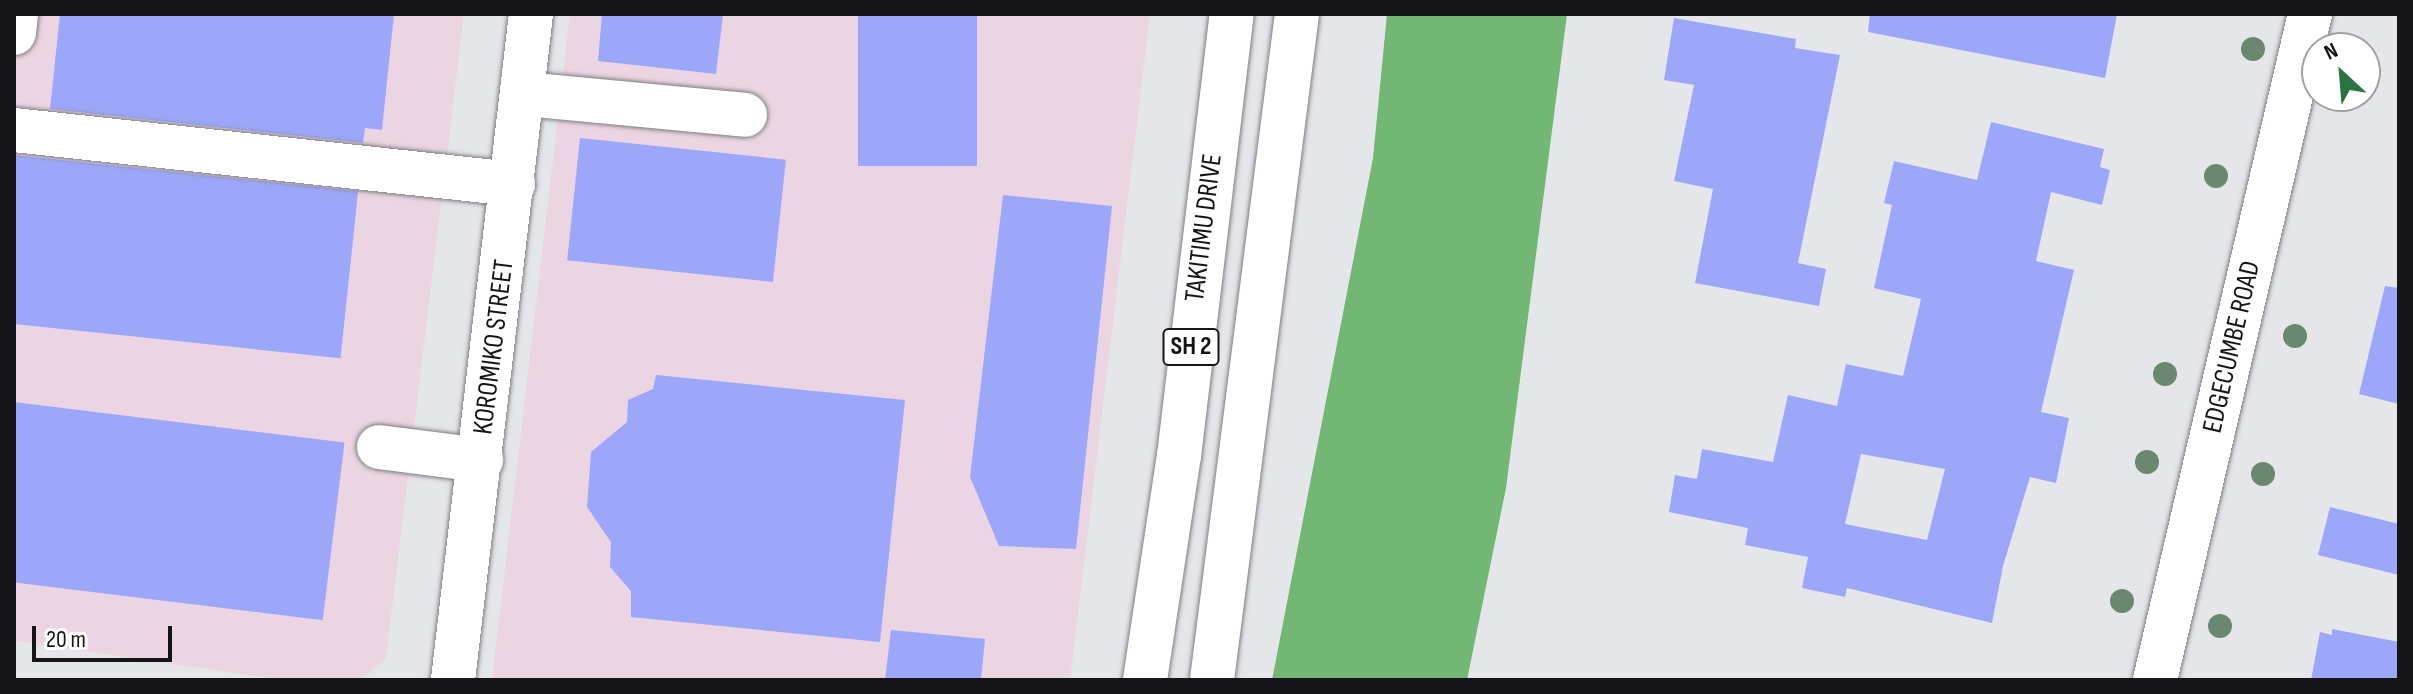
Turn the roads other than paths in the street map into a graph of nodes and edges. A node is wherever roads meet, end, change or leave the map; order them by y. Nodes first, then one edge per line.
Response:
1 (16, 14) edge
2 (531, 14) edge
3 (1232, 14) edge
4 (1297, 14) edge
5 (2310, 14) edge
6 (14, 33) edge
7 (524, 94) junction
8 (745, 115) dead end
9 (14, 130) edge
10 (513, 184) junction
11 (379, 447) dead end
12 (481, 460) junction
13 (453, 680) edge
14 (1145, 680) edge
15 (1212, 680) edge
16 (2155, 680) edge

1 - 6 main road
2 - 7 main road, KOROMIKO STREET
3 - 14 main road, TAKITIMU DRIVE / SH 2
4 - 15 main road, SH 2
5 - 16 main road, EDGECUMBE ROAD
7 - 8 main road
7 - 10 main road, KOROMIKO STREET
9 - 10 main road
10 - 12 main road, KOROMIKO STREET
11 - 12 main road
12 - 13 main road, KOROMIKO STREET

